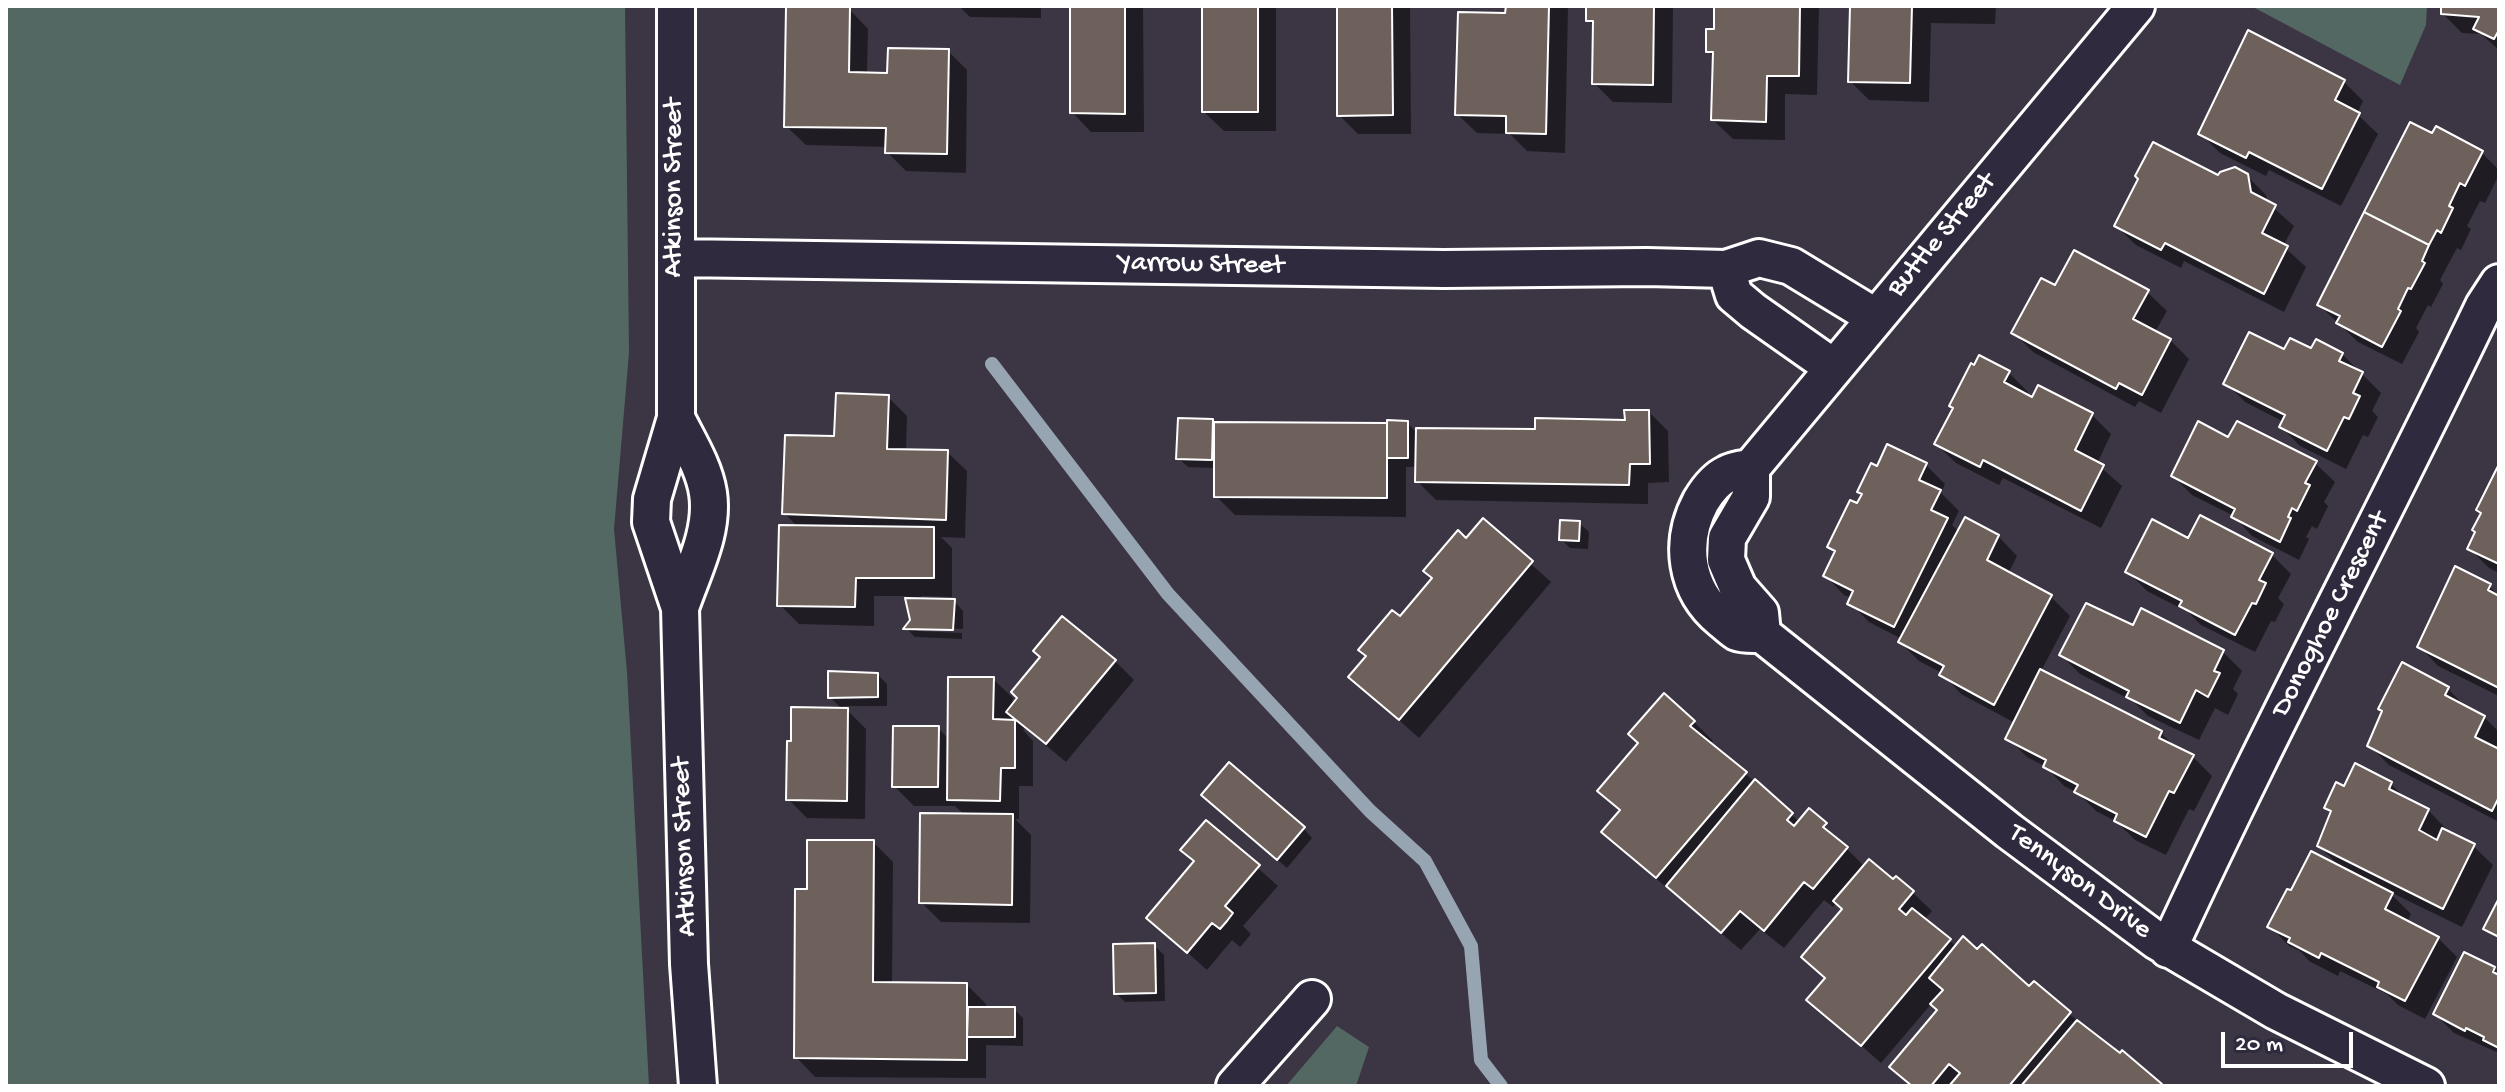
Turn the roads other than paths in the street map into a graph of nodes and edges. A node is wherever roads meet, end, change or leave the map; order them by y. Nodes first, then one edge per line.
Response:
1 (676, 6) edge
2 (2136, 6) edge
3 (676, 258) junction
4 (1726, 269) junction
5 (2499, 283) edge
6 (1875, 317) junction
7 (1834, 368) junction
8 (676, 418) junction
9 (1751, 468) joint
10 (680, 608) junction
11 (2168, 949) junction
12 (1312, 999) dead end
13 (698, 1086) edge
14 (1235, 1086) edge
15 (2426, 1086) edge

1 - 3 street, Atkinson Street
2 - 6 street, Buttle Street
3 - 4 street, Yarrow Street
3 - 8 street, Atkinson Street
4 - 6 street, Yarrow Street
4 - 7 street
5 - 11 street, Donoghoe Crescent
6 - 7 street, Buttle Street
7 - 9 street, Buttle Street
8 - 10 street, Atkinson Street
8 - 10 street, Atkinson Street
9 - 11 street, Tennyson Drive
10 - 13 street, Atkinson Street
11 - 15 street, Tennyson Drive
12 - 14 street

